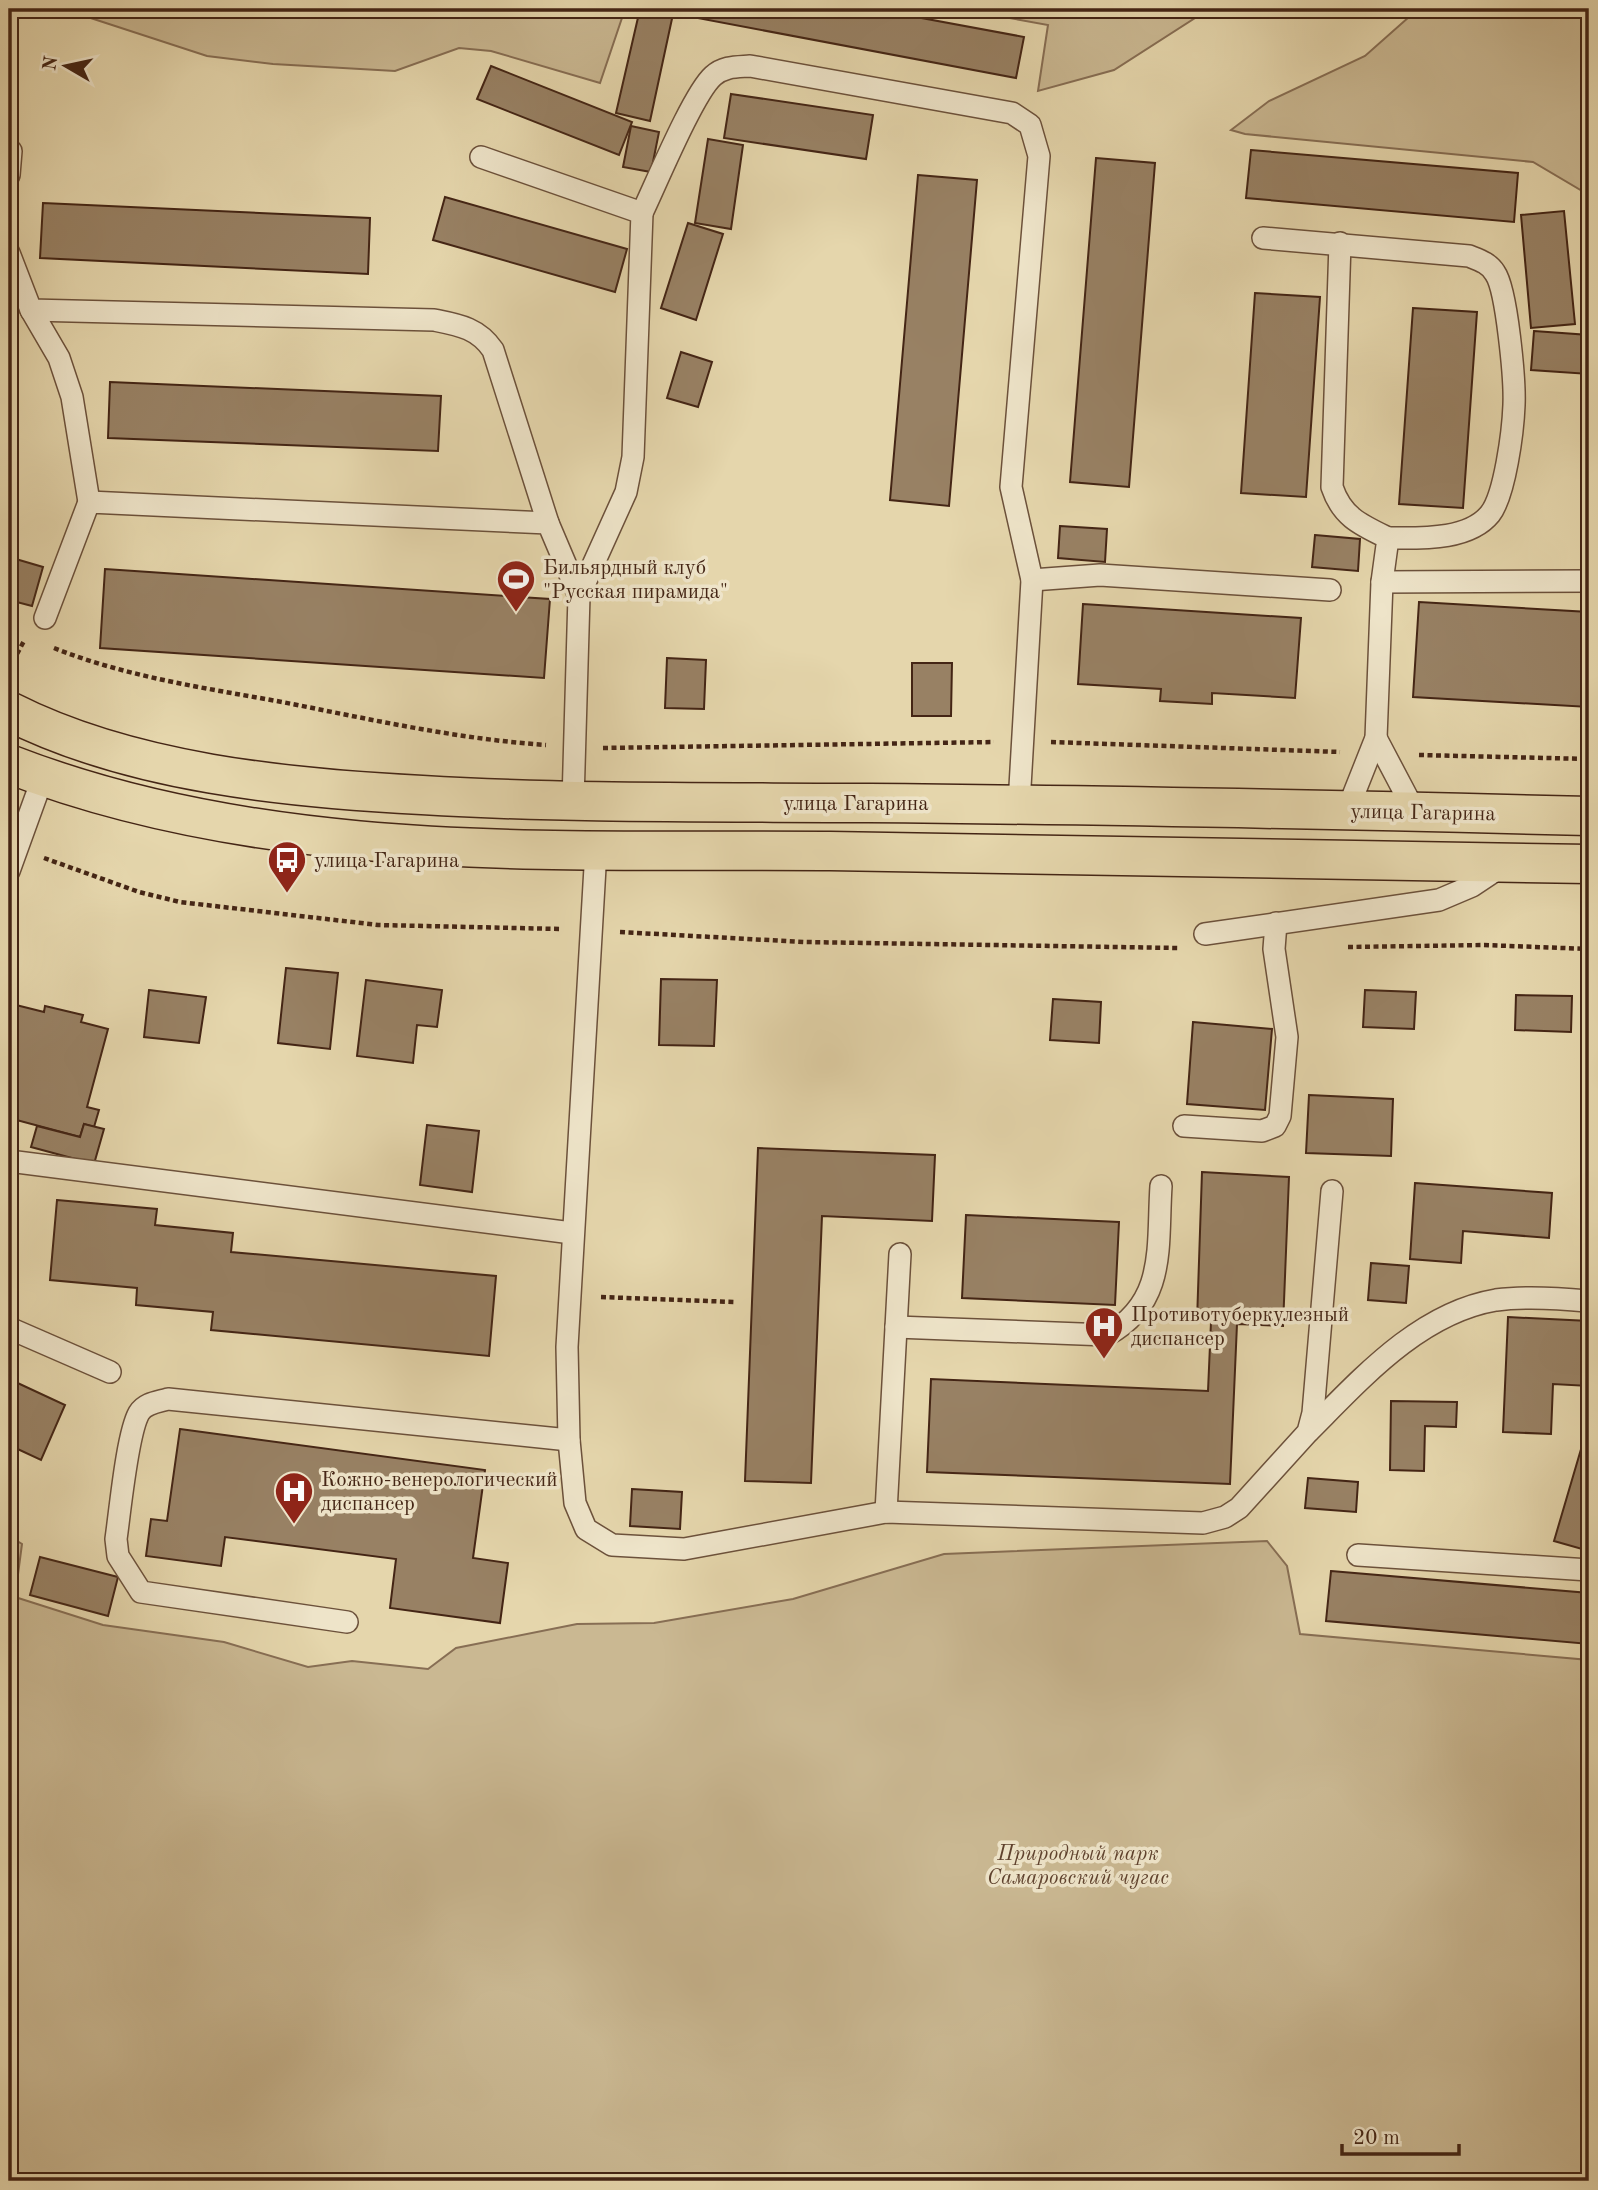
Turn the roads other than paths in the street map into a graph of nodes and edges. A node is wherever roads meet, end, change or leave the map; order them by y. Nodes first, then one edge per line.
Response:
1 (11, 151) dead end
2 (481, 157) dead end
3 (9, 175) edge
4 (642, 213) junction
5 (1263, 238) dead end
6 (1340, 243) junction
7 (9, 253) edge
8 (31, 310) junction
9 (89, 502) junction
10 (548, 523) junction
11 (1388, 538) junction
12 (1032, 580) junction
13 (1589, 581) edge
14 (1382, 582) junction
15 (1330, 590) dead end
16 (579, 596) junction
17 (45, 618) dead end
18 (9, 711) edge
19 (58, 732) junction
20 (1376, 748) junction
21 (26, 770) edge
22 (585, 802) junction
23 (1019, 804) junction
24 (1347, 811) junction
25 (1415, 812) junction
26 (1589, 816) edge
27 (596, 850) junction
28 (1017, 853) junction
29 (1414, 860) junction
30 (1508, 862) junction
31 (1589, 864) edge
32 (9, 871) edge
33 (1276, 923) junction
34 (1205, 934) dead end
35 (1184, 1126) dead end
36 (9, 1161) edge
37 (1161, 1186) dead end
38 (1332, 1191) dead end
39 (572, 1233) junction
40 (901, 1254) dead end
41 (1587, 1300) dead end
42 (896, 1327) junction
43 (9, 1328) edge
44 (110, 1372) dead end
45 (1308, 1432) junction
46 (569, 1440) junction
47 (886, 1512) junction
48 (1357, 1555) dead end
49 (1589, 1570) edge
50 (347, 1622) dead end

1 - 3 lane
2 - 4 lane
4 - 12 lane
4 - 16 lane
5 - 6 lane
6 - 11 lane
6 - 11 lane
7 - 8 lane
8 - 9 lane
8 - 10 lane
9 - 10 lane
9 - 17 lane
10 - 16 lane
11 - 14 lane
12 - 15 lane
12 - 23 lane
13 - 14 lane
14 - 20 lane
16 - 22 lane
18 - 19 main road, улица Гагарина
19 - 21 main road
19 - 22 main road, улица Гагарина
20 - 24 lane
20 - 25 lane
21 - 27 main road
21 - 32 lane
22 - 23 main road, улица Гагарина
22 - 27 main road
23 - 24 main road, улица Гагарина
23 - 28 main road
24 - 25 main road, улица Гагарина
25 - 26 main road, улица Гагарина
25 - 29 main road
27 - 28 main road
27 - 39 lane
28 - 29 main road
29 - 30 main road
30 - 31 main road
30 - 33 lane
33 - 34 lane
33 - 35 lane
36 - 39 lane
37 - 42 lane
38 - 45 lane
39 - 46 lane
40 - 42 lane
41 - 45 lane
42 - 47 lane
43 - 44 lane
45 - 47 lane
46 - 47 lane
46 - 50 lane
48 - 49 lane

